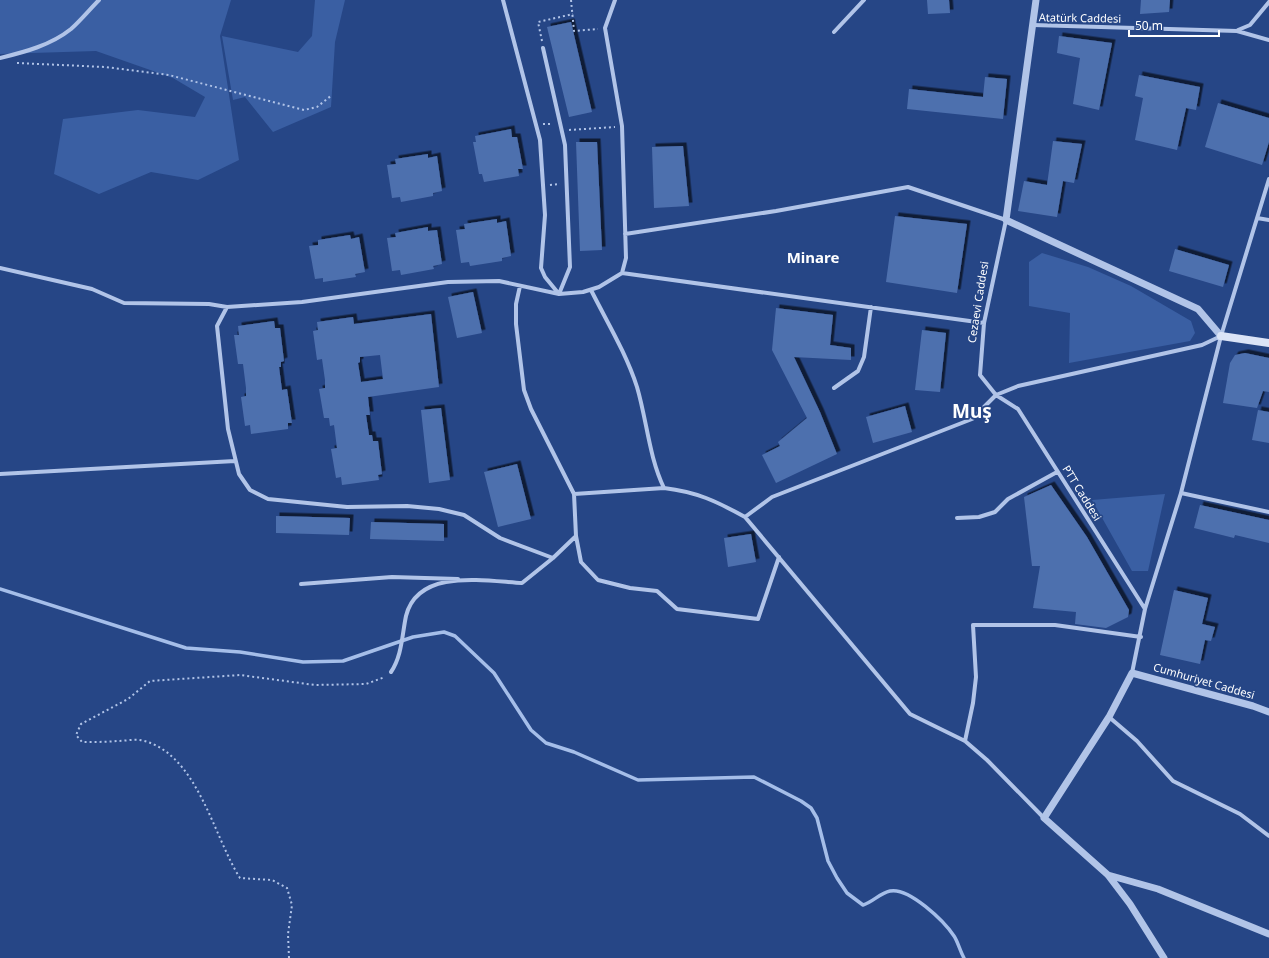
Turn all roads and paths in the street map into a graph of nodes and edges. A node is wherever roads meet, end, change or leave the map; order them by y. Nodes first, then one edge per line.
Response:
1 (99, 0) edge
2 (503, 0) edge
3 (572, 0) edge
4 (615, 0) edge
5 (864, 0) edge
6 (1036, 0) edge
7 (1269, 2) edge
8 (573, 14) junction
9 (1033, 25) junction
10 (605, 28) junction
11 (1237, 31) junction
12 (834, 32) dead end
13 (1269, 40) edge
14 (543, 48) joint
15 (0, 58) edge
16 (11, 62) dead end
17 (332, 95) dead end
18 (536, 124) junction
19 (561, 124) junction
20 (622, 126) junction
21 (563, 130) junction
22 (1269, 179) edge
23 (567, 184) junction
24 (544, 185) junction
25 (1257, 218) junction
26 (1006, 220) junction
27 (1269, 220) edge
28 (624, 234) junction
29 (0, 268) edge
30 (622, 272) junction
31 (520, 286) junction
32 (591, 290) junction
33 (559, 294) junction
34 (227, 307) junction
35 (871, 307) junction
36 (984, 323) junction
37 (1221, 336) junction
38 (1269, 343) edge
39 (834, 388) dead end
40 (996, 395) junction
41 (236, 461) junction
42 (1058, 472) junction
43 (0, 474) edge
44 (664, 488) junction
45 (1181, 493) junction
46 (574, 494) junction
47 (1269, 512) edge
48 (745, 517) junction
49 (957, 518) dead end
50 (576, 536) junction
51 (779, 557) junction
52 (553, 558) junction
53 (468, 580) junction
54 (301, 584) dead end
55 (1145, 609) junction
56 (1141, 637) junction
57 (391, 672) joint
58 (1132, 673) junction
59 (1269, 712) edge
60 (1109, 718) junction
61 (965, 742) junction
62 (1044, 818) junction
63 (1269, 836) edge
64 (1108, 875) junction
65 (1269, 934) edge
66 (289, 958) edge
67 (1164, 958) edge

1 - 15 street
2 - 18 street
3 - 8 path
4 - 10 street
5 - 12 street
6 - 9 street, Cezaevi Caddesi
7 - 11 street
8 - 10 path
8 - 14 path
9 - 11 street, Atatürk Caddesi
9 - 26 street, Cezaevi Caddesi
10 - 20 street
11 - 13 street, Atatürk Caddesi
14 - 19 street
16 - 17 path
18 - 19 path
18 - 24 street
19 - 21 street
20 - 21 path
20 - 28 street
21 - 23 street
22 - 25 street
23 - 24 path
23 - 33 street
24 - 33 street
25 - 27 street
25 - 37 street
26 - 28 street
26 - 36 street, Cezaevi Caddesi
26 - 37 street
28 - 30 street
29 - 34 street
30 - 32 street
30 - 35 street
31 - 33 street
31 - 34 street
31 - 46 street
32 - 33 street
32 - 44 street
34 - 41 street
35 - 36 street
35 - 39 street
36 - 40 street, Cezaevi Caddesi
37 - 38 main road
37 - 40 street
37 - 45 street
40 - 42 street, PTT Caddesi
40 - 48 street
41 - 43 street
41 - 52 street
42 - 49 street
42 - 55 street, PTT Caddesi
44 - 46 street
44 - 48 street
45 - 47 street
45 - 55 street
46 - 50 street
48 - 51 street
50 - 51 street
50 - 52 street
51 - 61 street
52 - 53 street
53 - 54 street
53 - 57 street
55 - 56 street
56 - 58 street
56 - 61 street
57 - 66 path
58 - 59 street, Cumhuriyet Caddesi
58 - 60 street
60 - 62 street
60 - 63 street
61 - 62 street
62 - 64 street
64 - 65 street
64 - 67 street

